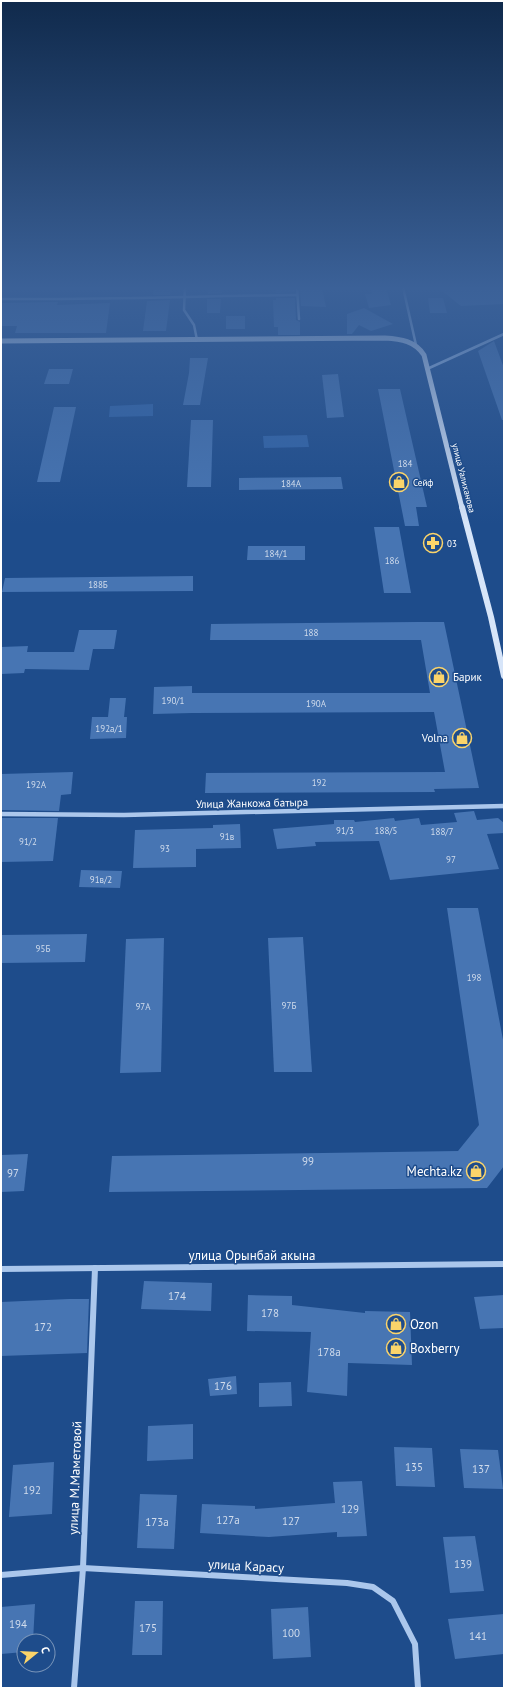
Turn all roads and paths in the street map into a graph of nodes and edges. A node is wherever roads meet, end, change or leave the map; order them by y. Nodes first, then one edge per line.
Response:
1 (433, 366) edge
2 (428, 368) joint
3 (504, 676) edge
4 (504, 806) edge
5 (1, 814) edge
6 (504, 1264) edge
7 (95, 1268) junction
8 (1, 1269) edge
9 (83, 1568) junction
10 (1, 1575) edge
11 (74, 1688) edge
12 (418, 1688) edge

1 - 2 street
2 - 3 main road, улица Уалиханова
4 - 5 street, Улица Жанкожа батыра
6 - 7 street, улица Орынбай акына
7 - 8 street, улица Орынбай акына
7 - 9 street, улица М.Маметовой
9 - 10 street, улица Карасу
9 - 11 street, улица М.Маметовой
9 - 12 street, улица Карасу

